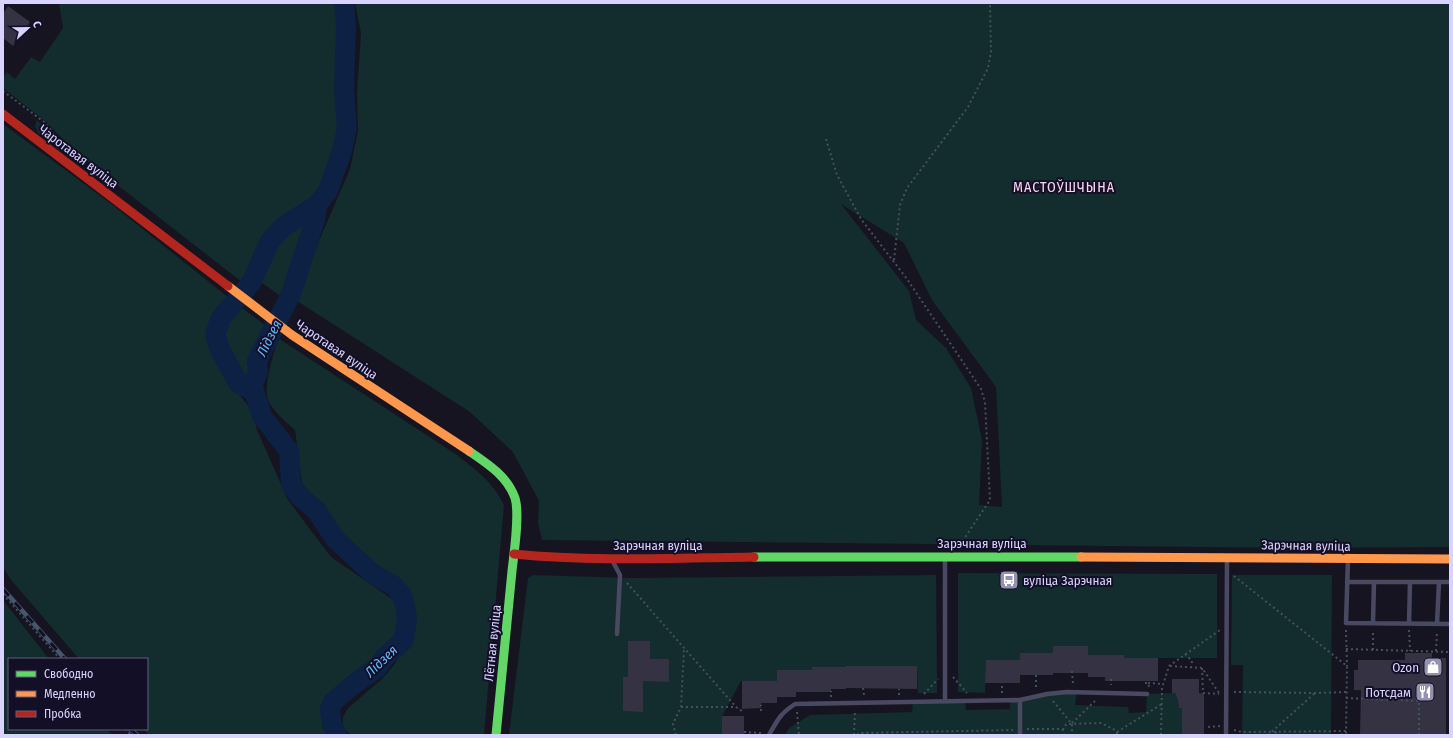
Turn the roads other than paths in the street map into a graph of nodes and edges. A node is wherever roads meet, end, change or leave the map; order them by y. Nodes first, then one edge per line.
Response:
1 (3, 114) edge
2 (514, 554) junction
3 (949, 556) junction
4 (1226, 557) junction
5 (611, 558) junction
6 (1348, 558) junction
7 (1450, 559) edge
8 (1348, 582) junction
9 (1374, 582) junction
10 (1410, 582) junction
11 (1439, 582) junction
12 (1450, 582) edge
13 (1373, 624) junction
14 (1409, 624) junction
15 (1437, 624) junction
16 (1450, 624) edge
17 (617, 634) dead end
18 (1147, 694) dead end
19 (1020, 700) junction
20 (945, 701) junction
21 (1020, 732) edge
22 (767, 734) edge
23 (496, 735) edge
24 (1226, 735) edge

1 - 2 street, Чаротавая вуліца
2 - 5 street, Зарэчная вуліца
2 - 23 street, Лётная вуліца
3 - 4 street, Зарэчная вуліца
3 - 5 street, Зарэчная вуліца
3 - 20 lane
4 - 6 street, Зарэчная вуліца
4 - 24 lane
5 - 17 lane
6 - 7 street, Зарэчная вуліца
6 - 8 lane
8 - 9 lane
8 - 13 lane
9 - 10 lane
9 - 13 lane
10 - 11 lane
10 - 14 lane
11 - 12 lane
11 - 15 lane
13 - 14 lane
14 - 15 lane
15 - 16 lane
18 - 19 lane
19 - 20 lane
19 - 21 lane
20 - 22 lane

